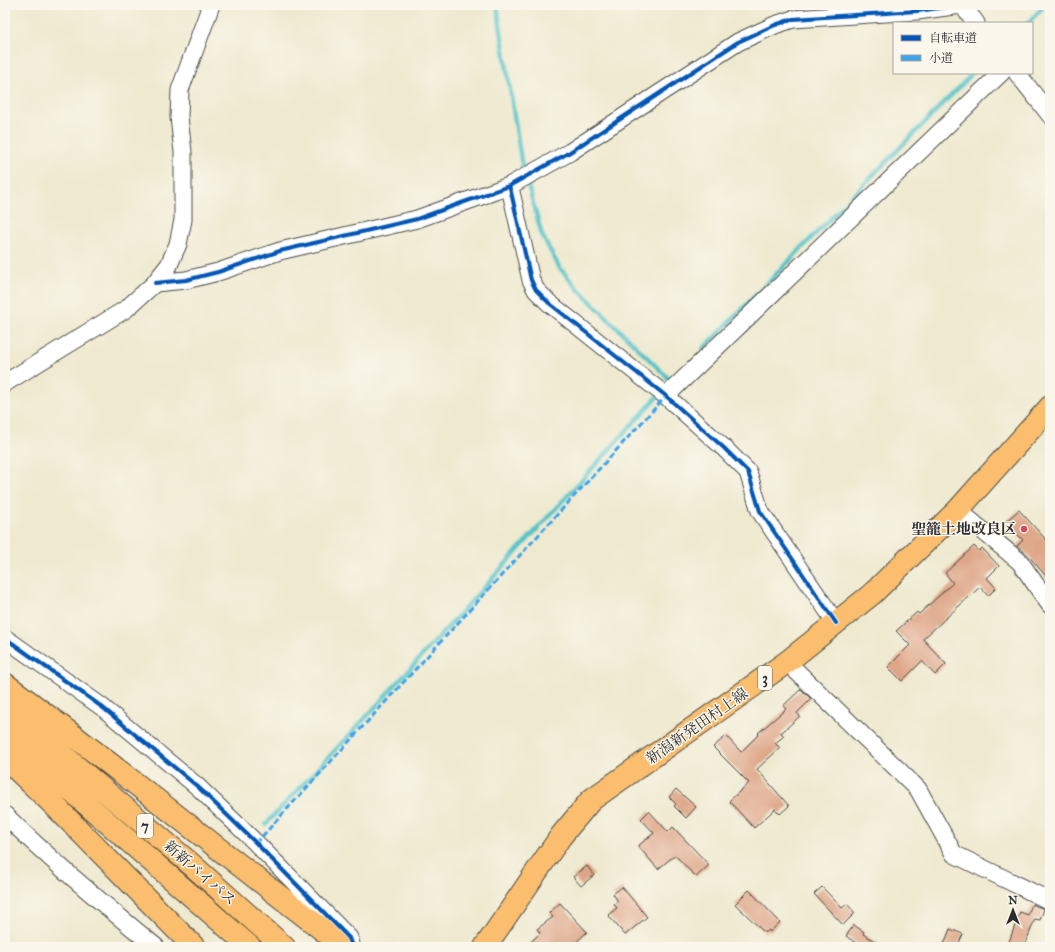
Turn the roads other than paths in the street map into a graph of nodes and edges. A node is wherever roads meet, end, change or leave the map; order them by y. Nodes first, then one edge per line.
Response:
1 (211, 5) edge
2 (961, 5) edge
3 (975, 22) edge
4 (1000, 74) edge
5 (1017, 74) edge
6 (1050, 115) edge
7 (509, 186) junction
8 (155, 283) junction
9 (5, 383) edge
10 (666, 396) junction
11 (1050, 407) edge
12 (958, 510) junction
13 (1050, 605) edge
14 (836, 623) junction
15 (5, 638) edge
16 (787, 662) junction
17 (5, 684) edge
18 (5, 706) edge
19 (5, 733) edge
20 (5, 758) edge
21 (5, 815) edge
22 (1050, 901) edge
23 (156, 947) edge
24 (194, 947) edge
25 (250, 947) edge
26 (284, 947) edge
27 (345, 947) edge
28 (348, 947) edge
29 (485, 947) edge

1 - 8 street
2 - 3 street
2 - 7 street
4 - 10 street
5 - 6 street
7 - 8 street
7 - 10 street
8 - 9 street
10 - 14 street
11 - 12 main road, 新潟新発田村上線 / 3
12 - 13 street
12 - 14 main road, 新潟新発田村上線 / 3
14 - 16 main road, 新潟新発田村上線 / 3
15 - 28 street
16 - 22 street
16 - 29 main road, 新潟新発田村上線 / 3
17 - 27 main road
18 - 26 main road, 新新バイパス / 7
19 - 25 main road, 新新バイパス / 7
20 - 24 main road
21 - 23 street

